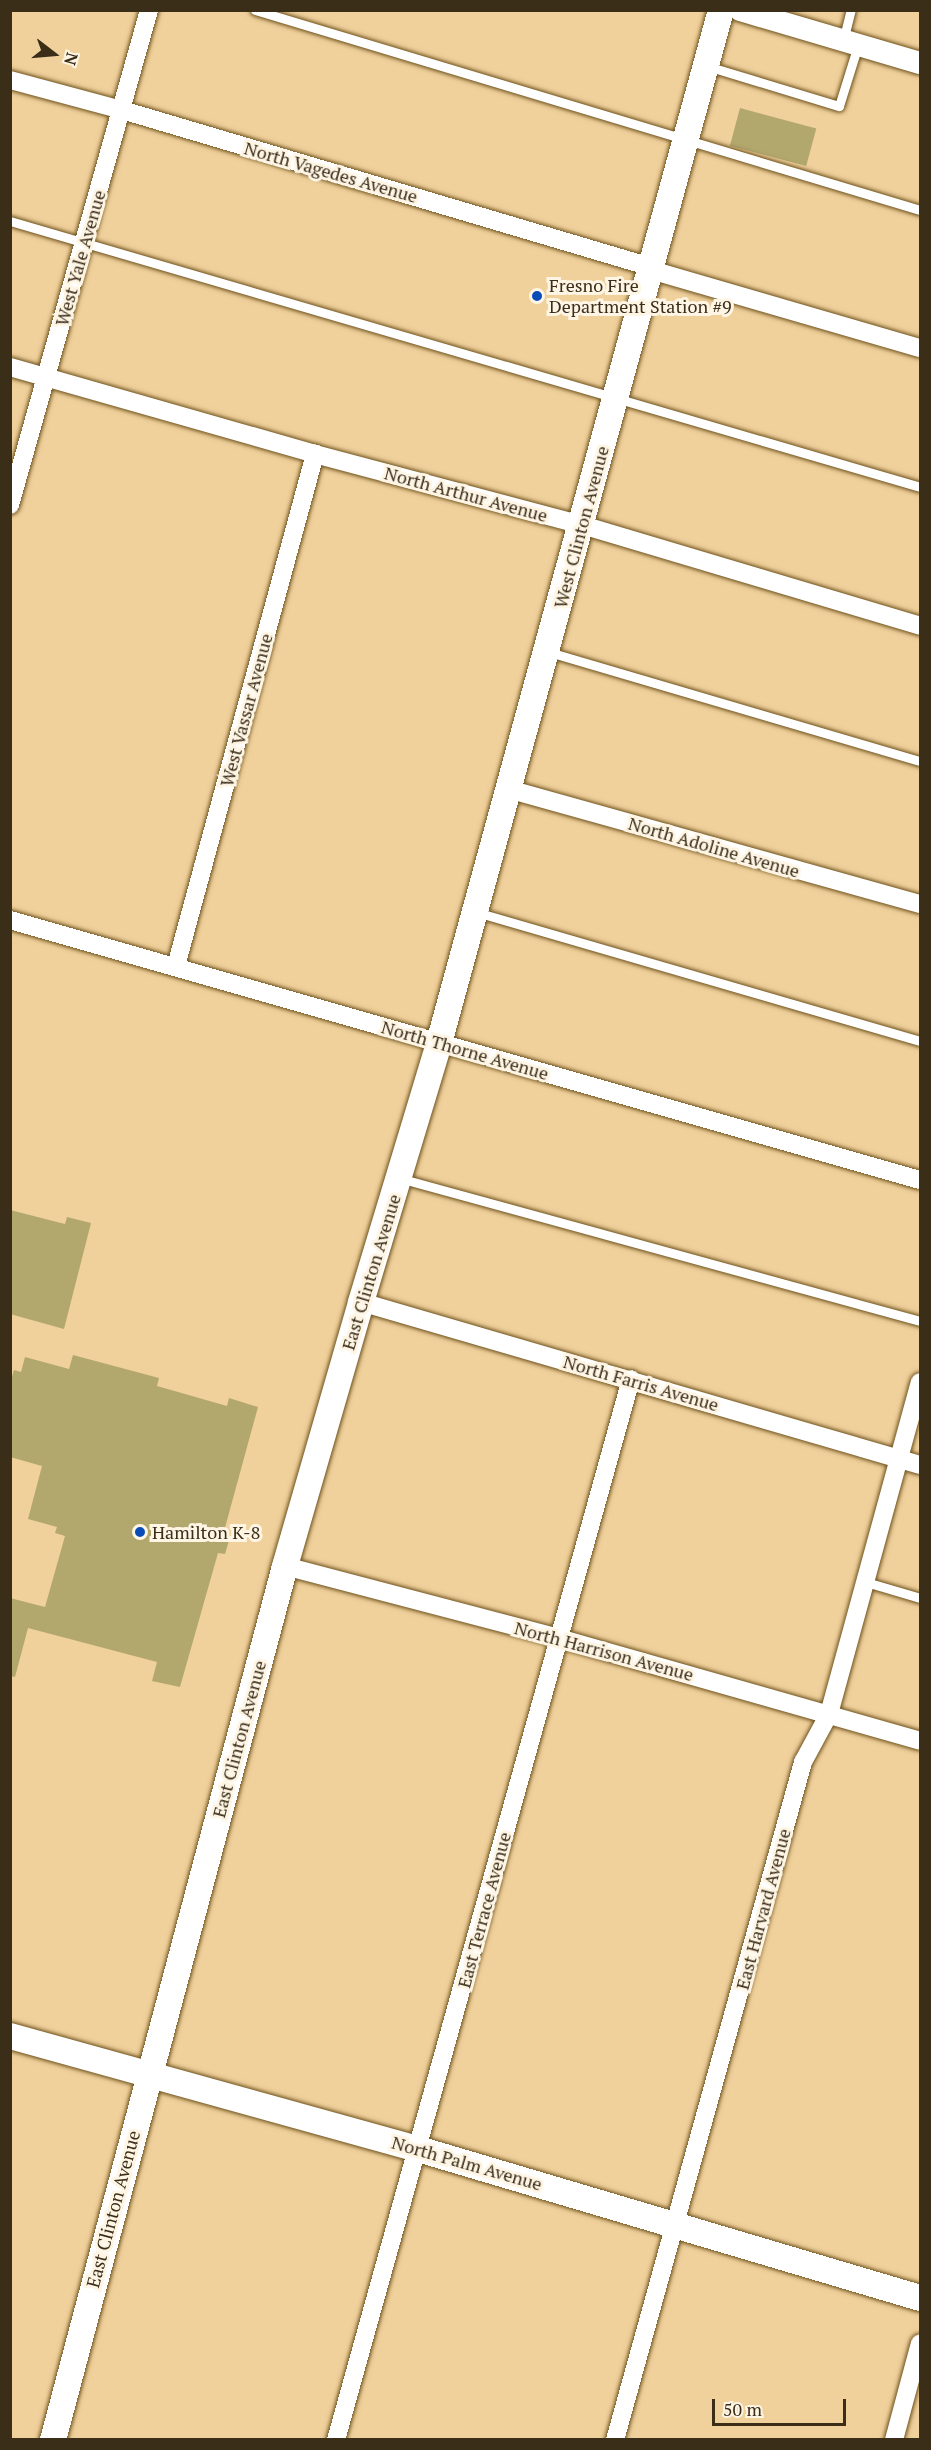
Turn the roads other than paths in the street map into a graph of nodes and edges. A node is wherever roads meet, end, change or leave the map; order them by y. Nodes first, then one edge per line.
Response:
1 (149, 10) edge
2 (255, 10) edge
3 (721, 10) edge
4 (740, 10) edge
5 (851, 10) edge
6 (784, 17) edge
7 (850, 43) junction
8 (921, 63) edge
9 (705, 66) junction
10 (10, 80) edge
11 (122, 110) junction
12 (687, 140) junction
13 (921, 210) edge
14 (10, 221) edge
15 (84, 242) junction
16 (651, 268) junction
17 (921, 348) edge
18 (10, 367) edge
19 (45, 377) junction
20 (616, 397) junction
21 (315, 454) junction
22 (921, 487) edge
23 (11, 500) edge
24 (582, 525) junction
25 (921, 626) edge
26 (547, 651) junction
27 (921, 761) edge
28 (508, 789) junction
29 (921, 904) edge
30 (475, 911) junction
31 (10, 920) edge
32 (176, 966) junction
33 (921, 1041) edge
34 (439, 1043) junction
35 (399, 1178) junction
36 (921, 1180) edge
37 (361, 1302) junction
38 (921, 1321) edge
39 (631, 1379) junction
40 (921, 1382) edge
41 (900, 1459) junction
42 (921, 1465) edge
43 (285, 1566) junction
44 (866, 1582) junction
45 (921, 1598) edge
46 (559, 1638) junction
47 (829, 1714) junction
48 (921, 1741) edge
49 (10, 2036) edge
50 (148, 2073) junction
51 (418, 2149) junction
52 (676, 2223) junction
53 (921, 2298) edge
54 (921, 2343) edge
55 (53, 2439) edge
56 (336, 2439) edge
57 (615, 2439) edge
58 (894, 2439) edge

1 - 11 street, West Yale Avenue
2 - 12 lane
3 - 9 main road, West Clinton Avenue
4 - 6 street
5 - 7 lane
6 - 7 street
7 - 8 street
7 - 9 lane
9 - 12 main road, West Clinton Avenue
10 - 11 street, North Vagedes Avenue
11 - 15 street, West Yale Avenue
11 - 16 street, North Vagedes Avenue
12 - 13 lane
12 - 16 main road, West Clinton Avenue
14 - 15 lane
15 - 19 street, West Yale Avenue
15 - 20 lane
16 - 17 street, North Vagedes Avenue
16 - 20 main road, West Clinton Avenue
18 - 19 street, North Arthur Avenue
19 - 21 street, North Arthur Avenue
19 - 23 street, West Yale Avenue
20 - 22 lane
20 - 24 main road, West Clinton Avenue
21 - 24 street, North Arthur Avenue
21 - 32 street, West Vassar Avenue
24 - 25 street, North Arthur Avenue
24 - 26 main road, West Clinton Avenue
26 - 27 lane
26 - 28 main road, West Clinton Avenue
28 - 29 street, North Adoline Avenue
28 - 30 main road, West Clinton Avenue
30 - 33 lane
30 - 34 main road, West Clinton Avenue
31 - 32 street, North Thorne Avenue
32 - 34 street, North Thorne Avenue
34 - 35 main road, East Clinton Avenue
34 - 36 street, North Thorne Avenue
35 - 37 main road, East Clinton Avenue
35 - 38 lane
37 - 39 street, North Farris Avenue
37 - 43 main road, East Clinton Avenue
39 - 41 street, North Farris Avenue
39 - 46 street, East Terrace Avenue
40 - 41 street, East Harvard Avenue
41 - 42 street, North Farris Avenue
41 - 44 street, East Harvard Avenue
43 - 46 street, North Harrison Avenue
43 - 50 main road, East Clinton Avenue
44 - 45 lane
44 - 47 street, East Harvard Avenue
46 - 47 street, North Harrison Avenue
46 - 51 street, East Terrace Avenue
47 - 48 street, North Harrison Avenue
47 - 52 street, East Harvard Avenue
49 - 50 main road, North Palm Avenue
50 - 51 main road, North Palm Avenue
50 - 55 main road, East Clinton Avenue
51 - 52 main road, North Palm Avenue
51 - 56 street, East Terrace Avenue
52 - 53 main road, North Palm Avenue
52 - 57 street, East Harvard Avenue
54 - 58 street

